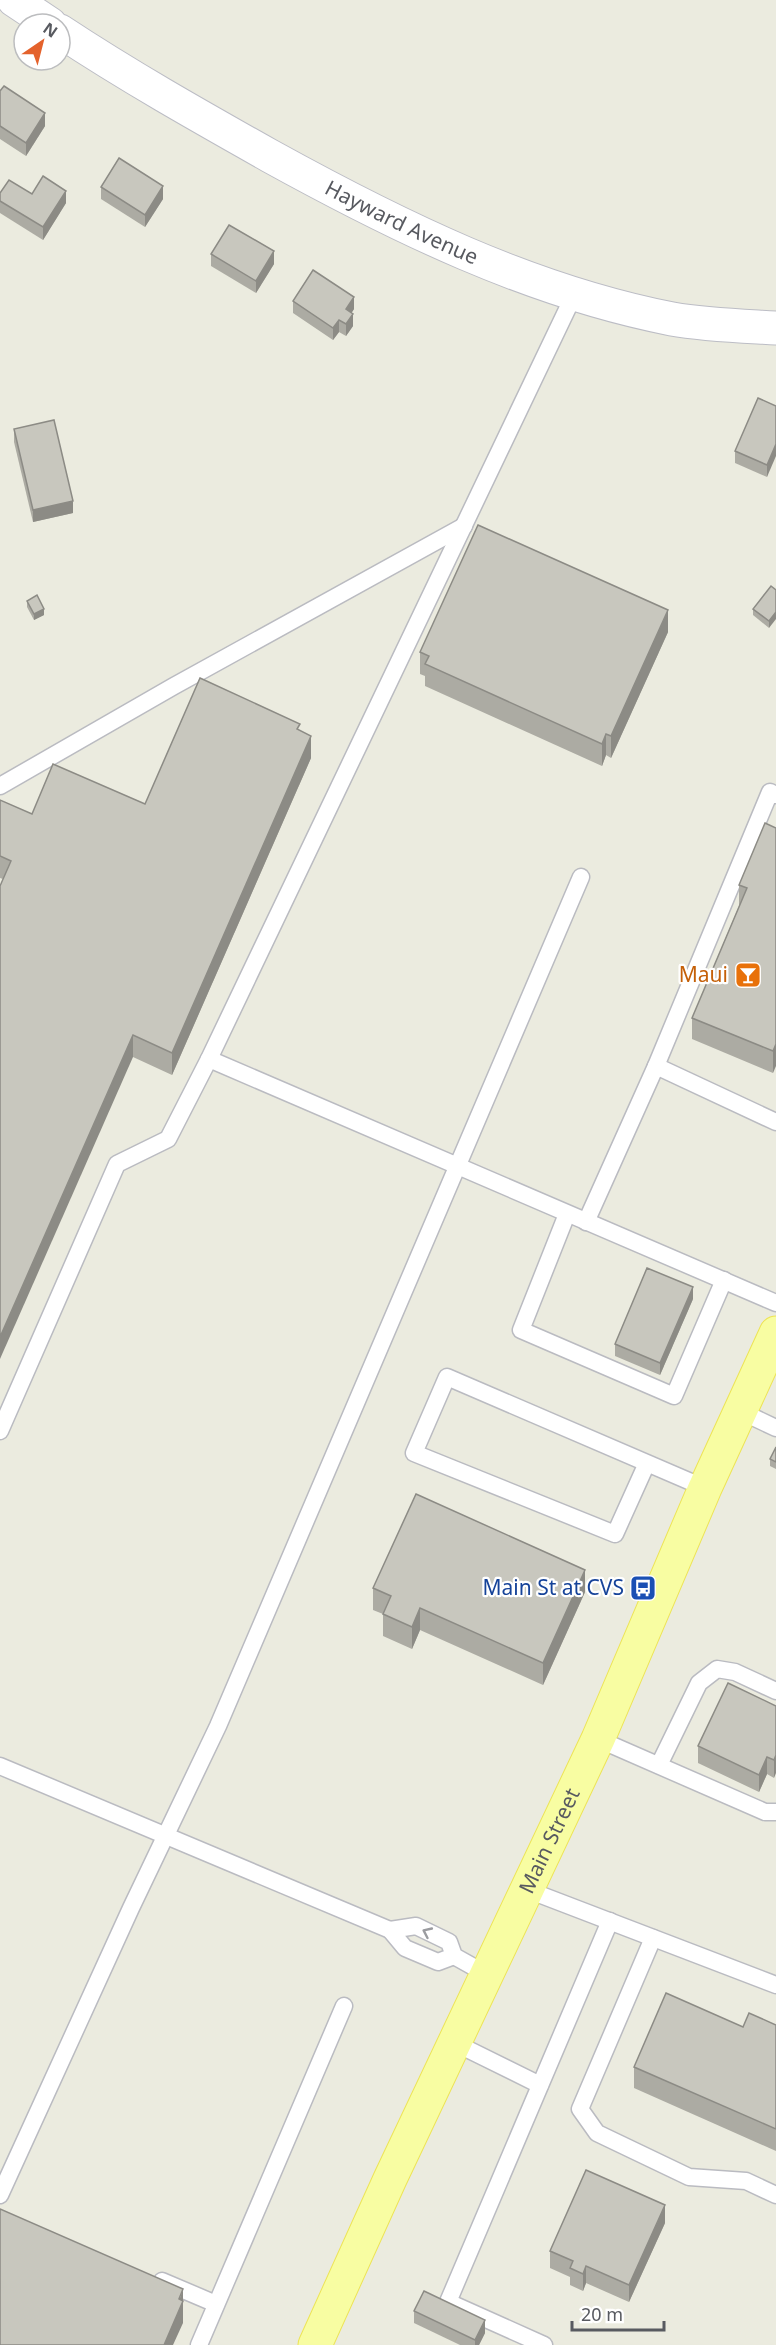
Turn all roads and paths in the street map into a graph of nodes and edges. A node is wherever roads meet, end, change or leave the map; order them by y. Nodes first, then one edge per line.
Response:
1 (14, 0) edge
2 (32, 12) edge
3 (72, 39) edge
4 (574, 295) junction
5 (776, 328) edge
6 (464, 526) junction
7 (0, 786) edge
8 (776, 795) edge
9 (581, 877) dead end
10 (209, 1059) junction
11 (656, 1066) junction
12 (776, 1122) edge
13 (456, 1166) junction
14 (567, 1214) junction
15 (586, 1222) junction
16 (724, 1280) junction
17 (776, 1303) edge
18 (776, 1334) edge
19 (740, 1411) junction
20 (776, 1428) edge
21 (0, 1431) edge
22 (646, 1463) junction
23 (705, 1488) junction
24 (776, 1691) edge
25 (598, 1739) junction
26 (658, 1765) junction
27 (0, 1766) edge
28 (776, 1812) edge
29 (165, 1837) junction
30 (528, 1890) junction
31 (610, 1922) junction
32 (390, 1930) junction
33 (653, 1938) junction
34 (454, 1956) junction
35 (488, 1975) junction
36 (776, 1985) edge
37 (344, 2006) dead end
38 (455, 2043) junction
39 (540, 2085) junction
40 (0, 2194) edge
41 (776, 2195) edge
42 (151, 2276) edge
43 (216, 2304) junction
44 (199, 2345) edge
45 (315, 2345) edge
46 (544, 2345) edge

1 - 2 main road
3 - 4 main road, Hayward Avenue
4 - 5 main road, Hayward Avenue
4 - 6 lane
6 - 7 lane
6 - 10 lane
8 - 11 lane
9 - 13 lane
10 - 13 lane
10 - 21 lane
11 - 12 lane
11 - 15 lane
13 - 14 lane
13 - 29 lane
14 - 15 lane
14 - 16 lane
15 - 16 lane
16 - 17 lane
18 - 19 main road, Main Street
19 - 20 lane
19 - 23 main road, Main Street
22 - 22 lane
22 - 23 lane
23 - 25 main road, Main Street
24 - 26 lane
25 - 26 lane
25 - 30 main road, Main Street
26 - 28 lane
27 - 29 lane
29 - 32 lane
29 - 40 lane
30 - 31 lane
30 - 35 main road, Main Street
31 - 33 lane
31 - 39 lane
32 - 34 lane
34 -> 32 lane
33 - 36 lane
33 - 41 lane
34 - 35 lane
35 - 38 main road, Main Street
37 - 43 lane
38 - 39 lane
38 - 45 main road, Main Street
39 - 46 lane
42 - 43 lane
43 - 44 lane

